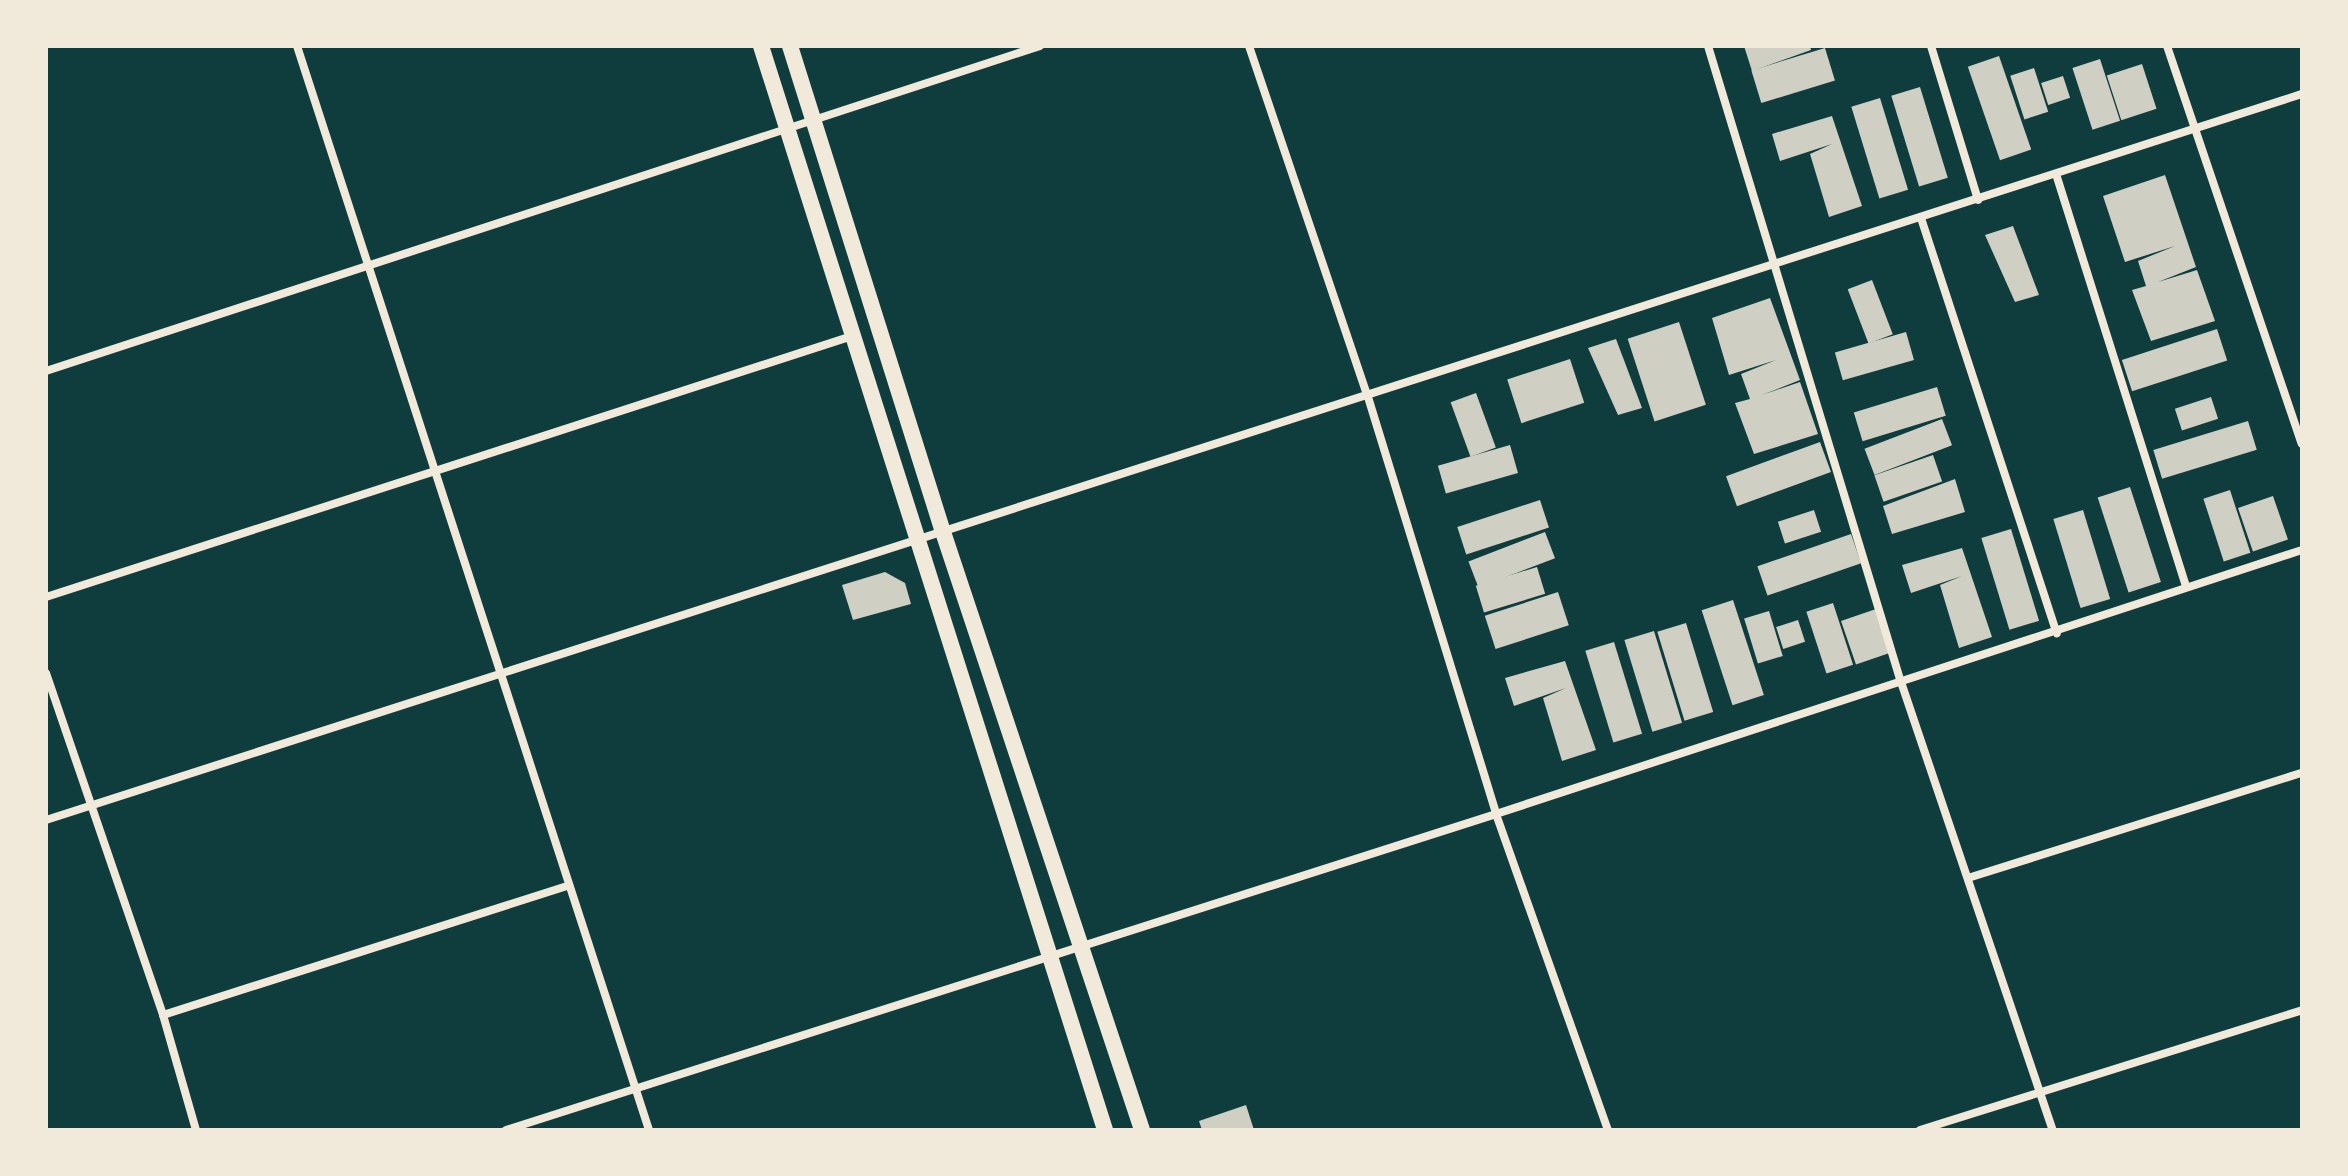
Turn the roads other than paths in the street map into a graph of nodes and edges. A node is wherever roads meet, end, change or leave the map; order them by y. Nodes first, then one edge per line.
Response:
1 (297, 46) edge
2 (761, 46) edge
3 (790, 46) edge
4 (1040, 46) edge
5 (1249, 46) edge
6 (1708, 46) edge
7 (1931, 46) edge
8 (2167, 46) edge
9 (2302, 94) edge
10 (814, 123) junction
11 (2194, 129) junction
12 (790, 131) junction
13 (2056, 174) junction
14 (1978, 200) junction
15 (1921, 218) junction
16 (1776, 265) junction
17 (369, 266) junction
18 (852, 336) junction
19 (46, 371) edge
20 (1368, 397) junction
21 (2302, 444) edge
22 (434, 469) junction
23 (943, 532) junction
24 (916, 542) junction
25 (2302, 550) edge
26 (2186, 587) junction
27 (46, 597) edge
28 (2057, 633) junction
29 (46, 673) edge
30 (501, 673) junction
31 (1900, 679) junction
32 (2302, 773) edge
33 (91, 805) junction
34 (1496, 814) junction
35 (46, 820) edge
36 (1968, 878) junction
37 (568, 886) junction
38 (1082, 948) junction
39 (1047, 958) junction
40 (2302, 1010) edge
41 (163, 1015) junction
42 (636, 1090) junction
43 (2040, 1091) junction
44 (196, 1130) edge
45 (506, 1130) edge
46 (649, 1130) edge
47 (1105, 1130) edge
48 (1142, 1130) edge
49 (1608, 1130) edge
50 (1920, 1130) edge
51 (2053, 1130) edge

1 - 17 street
2 - 12 main road
3 - 10 main road
4 - 10 street
5 - 20 street
6 - 16 street
7 - 14 street
8 - 11 street
9 - 11 street
10 - 12 street
10 - 23 main road
11 - 13 street
11 - 21 street
12 - 17 street
12 - 18 main road
13 - 14 street
13 - 26 street
14 - 15 street
15 - 16 street
15 - 28 street
16 - 20 street
16 - 31 street
17 - 19 street
17 - 22 street
18 - 22 street
18 - 24 main road
20 - 23 street
20 - 34 street
22 - 27 street
22 - 30 street
23 - 24 street
23 - 38 main road
24 - 30 street
24 - 39 main road
25 - 26 street
26 - 28 street
28 - 31 street
29 - 33 street
30 - 33 street
30 - 37 street
31 - 34 street
31 - 36 street
32 - 36 street
33 - 35 street
33 - 41 street
34 - 38 street
34 - 49 street
36 - 43 street
37 - 41 street
37 - 42 street
38 - 39 street
38 - 48 main road
39 - 42 street
39 - 47 main road
40 - 43 street
41 - 44 street
42 - 45 street
42 - 46 street
43 - 50 street
43 - 51 street

